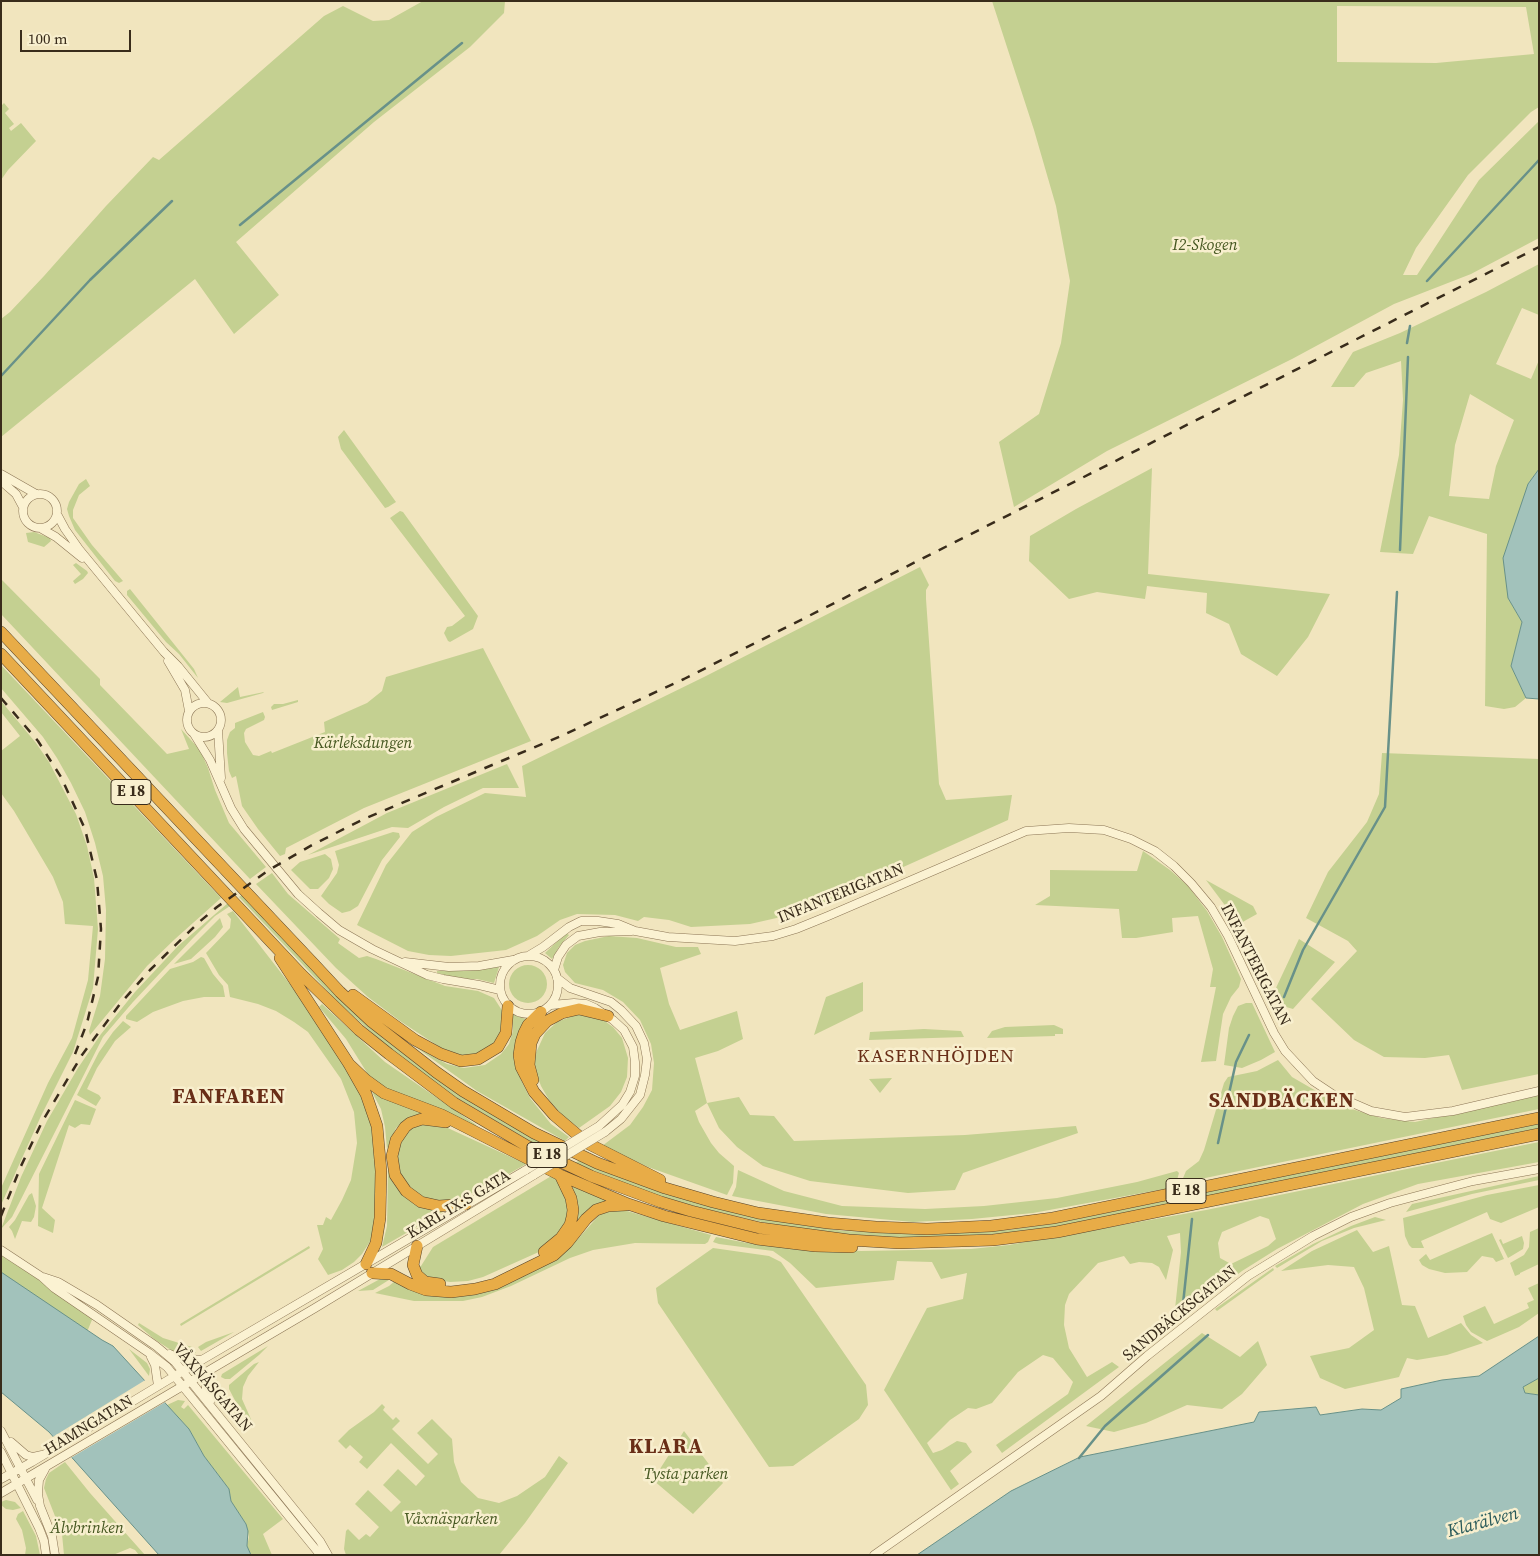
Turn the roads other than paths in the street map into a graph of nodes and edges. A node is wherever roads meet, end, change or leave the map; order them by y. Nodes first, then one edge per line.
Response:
1 (1, 474) edge
2 (1, 481) edge
3 (36, 494) junction
4 (23, 507) junction
5 (58, 516) junction
6 (42, 529) junction
7 (96, 569) junction
8 (1, 632) edge
9 (164, 652) junction
10 (1, 654) edge
11 (208, 703) junction
12 (189, 711) junction
13 (218, 730) junction
14 (194, 734) junction
15 (221, 785) junction
16 (261, 931) junction
17 (635, 931) junction
18 (528, 956) junction
19 (516, 959) junction
20 (398, 961) junction
21 (314, 964) junction
22 (556, 974) junction
23 (500, 990) junction
24 (508, 1006) junction
25 (546, 1009) junction
26 (608, 1016) junction
27 (349, 1064) junction
28 (1539, 1091) edge
29 (540, 1098) junction
30 (1539, 1118) edge
31 (464, 1127) junction
32 (602, 1129) junction
33 (1539, 1134) edge
34 (1539, 1170) edge
35 (560, 1175) junction
36 (694, 1197) junction
37 (466, 1204) junction
38 (628, 1204) junction
39 (898, 1243) junction
40 (417, 1246) junction
41 (1, 1250) edge
42 (369, 1269) junction
43 (42, 1276) junction
44 (156, 1346) junction
45 (148, 1353) junction
46 (202, 1360) junction
47 (183, 1371) junction
48 (209, 1371) junction
49 (175, 1376) junction
50 (192, 1381) junction
51 (158, 1386) junction
52 (183, 1386) junction
53 (215, 1410) junction
54 (1, 1431) edge
55 (1, 1452) edge
56 (50, 1452) junction
57 (46, 1468) junction
58 (19, 1476) junction
59 (1, 1479) edge
60 (1, 1493) edge
61 (40, 1506) junction
62 (46, 1555) edge
63 (55, 1555) edge
64 (323, 1555) edge
65 (328, 1555) edge
66 (874, 1555) edge

1 - 3 street
2 - 4 street
3 - 4 street
3 - 5 street
4 - 6 street
5 - 6 street
5 - 7 street
6 - 7 street
7 - 9 street
8 - 21 highway, E 18
9 - 11 street
9 - 12 street
10 - 16 highway, E 18
11 - 12 street
11 - 13 street
12 - 14 street
13 - 14 street
13 - 15 street
14 - 15 street
15 - 20 street
16 - 27 highway
16 - 39 highway, E 18
17 - 18 street, INFANTERIGATAN
17 - 22 street, INFANTERIGATAN
17 - 28 street, INFANTERIGATAN
18 - 19 street
18 - 22 street
19 - 20 street
19 - 23 street
20 - 23 street
21 - 24 highway
21 - 36 highway, E 18
22 - 25 street
22 - 32 street, KARL IX:S GATA
23 - 24 street
24 - 25 street
25 - 26 street, KARL IX:S GATA
25 - 29 highway
26 - 29 highway
26 - 32 street, KARL IX:S GATA
27 - 31 highway
27 - 42 highway
29 - 36 highway
30 - 36 highway, E 18
31 - 35 highway
31 - 37 highway
32 - 37 street, KARL IX:S GATA, bridge
32 - 40 street, KARL IX:S GATA, bridge
33 - 39 highway, E 18
34 - 66 street, SANDBÄCKSGATAN
35 - 38 highway
35 - 40 highway
37 - 42 street, KARL IX:S GATA
38 - 39 highway
38 - 42 highway
40 - 42 street, KARL IX:S GATA
41 - 43 street, VÅXNÄSGATAN
42 - 46 street, KARL IX:S GATA
42 - 48 street, KARL IX:S GATA
43 - 44 street, VÅXNÄSGATAN
43 - 45 street, VÅXNÄSGATAN
44 - 46 street
44 - 47 street, VÅXNÄSGATAN
45 - 49 street, VÅXNÄSGATAN
45 - 51 street
46 - 47 street, KARL IX:S GATA
47 - 49 street, HAMNGATAN
47 - 50 street, VÅXNÄSGATAN
48 - 50 street, KARL IX:S GATA
48 - 53 street
49 - 51 street, HAMNGATAN
49 - 52 street, VÅXNÄSGATAN
50 - 52 street, HAMNGATAN
50 - 53 street, VÅXNÄSGATAN
51 - 56 street, HAMNGATAN
52 - 57 street, HAMNGATAN
52 - 64 street, VÅXNÄSGATAN
53 - 65 street, VÅXNÄSGATAN
54 - 56 street
54 - 58 street
55 - 58 street
56 - 58 street, HAMNGATAN
57 - 58 street, HAMNGATAN
57 - 61 street
58 - 59 street, HAMNGATAN
58 - 60 street, HAMNGATAN
58 - 61 street
58 - 62 street
61 - 63 street

